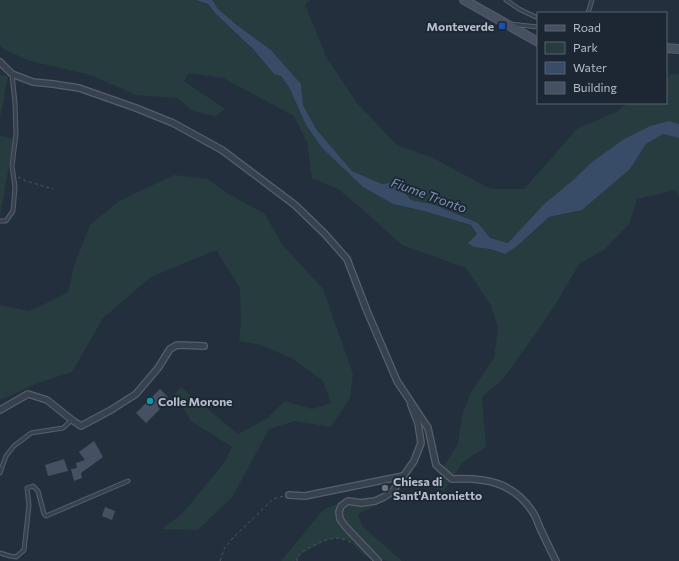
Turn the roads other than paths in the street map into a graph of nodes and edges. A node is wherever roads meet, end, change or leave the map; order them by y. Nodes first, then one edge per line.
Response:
1 (464, 0) edge
2 (506, 0) edge
3 (592, 0) edge
4 (588, 12) edge
5 (537, 18) edge
6 (506, 24) junction
7 (537, 27) edge
8 (537, 41) edge
9 (667, 48) edge
10 (679, 49) edge
11 (0, 62) edge
12 (12, 74) junction
13 (0, 221) edge
14 (204, 346) dead end
15 (408, 398) junction
16 (0, 410) edge
17 (72, 420) junction
18 (0, 473) edge
19 (403, 476) junction
20 (128, 481) dead end
21 (288, 496) road end
22 (0, 553) edge
23 (378, 561) edge
24 (556, 561) edge

1 - 6 main road
2 - 5 lane
3 - 4 lane
6 - 7 lane
6 - 8 main road
9 - 10 main road
11 - 12 street
12 - 13 lane
12 - 15 street
14 - 17 street
15 - 19 street
15 - 24 street
16 - 17 street
17 - 18 lane
19 - 21 street
19 - 23 street
20 - 22 lane

